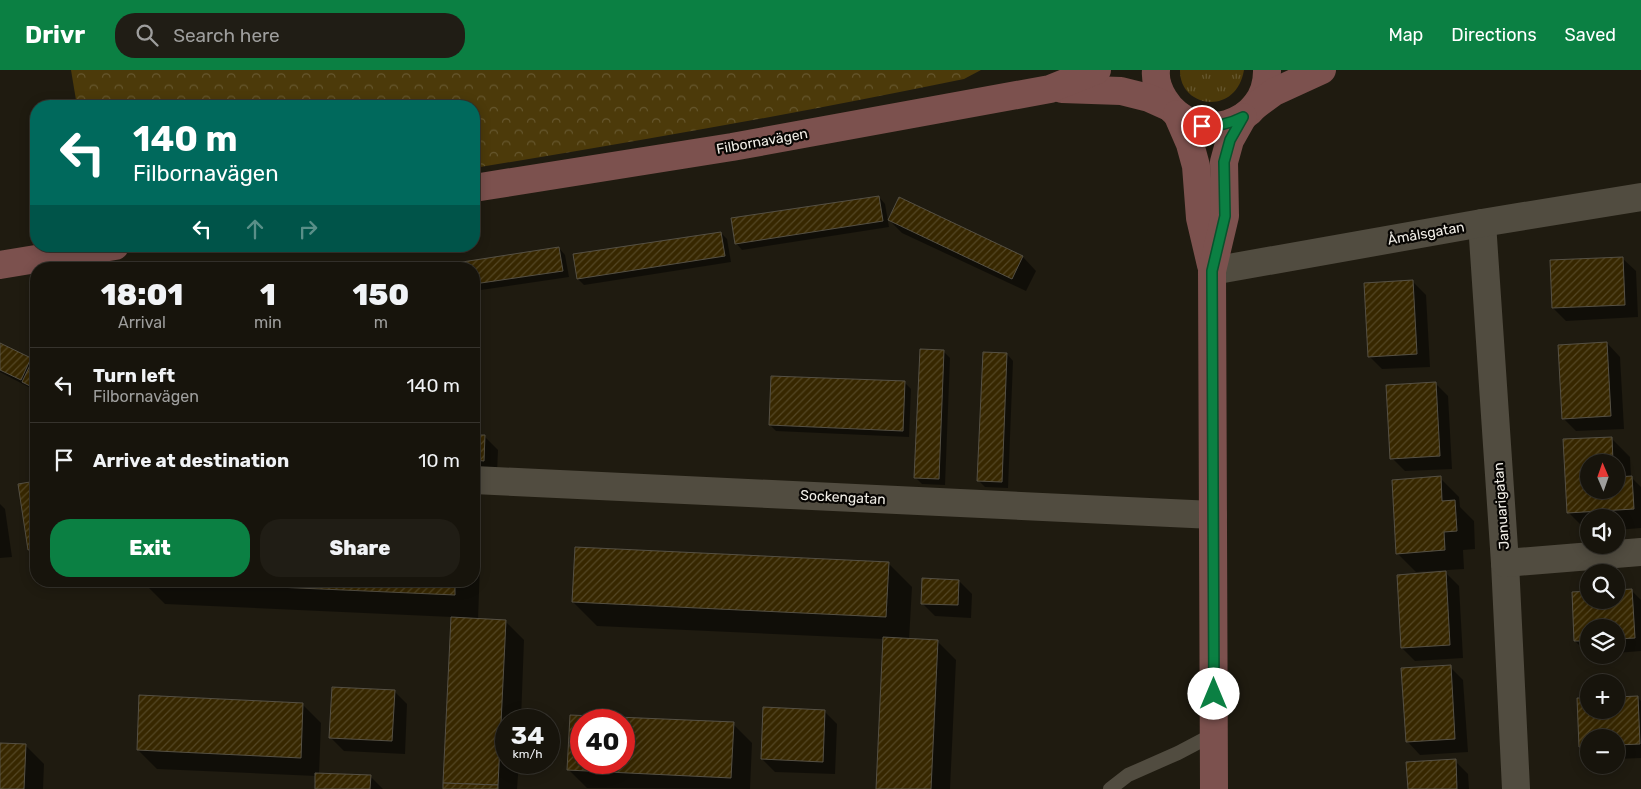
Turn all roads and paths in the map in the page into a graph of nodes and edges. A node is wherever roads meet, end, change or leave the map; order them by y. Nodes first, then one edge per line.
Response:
1 (1097, 70) edge
2 (1156, 70) edge
3 (1267, 70) edge
4 (1322, 70) edge
5 (1050, 89) junction
6 (1173, 111) junction
7 (1249, 112) junction
8 (480, 187) edge
9 (1641, 197) edge
10 (1482, 223) junction
11 (79, 252) edge
12 (0, 265) edge
13 (1212, 271) junction
14 (480, 480) edge
15 (1213, 514) junction
16 (1641, 552) edge
17 (1505, 563) junction
18 (1214, 734) junction
19 (1110, 789) edge
20 (1214, 789) edge
21 (1516, 789) edge

1 - 5 street, Filbornavägen
2 - 6 street
3 - 7 street
4 - 7 street, Filbornavägen
5 - 6 street, Filbornavägen
5 - 8 street, Filbornavägen
6 - 7 street, Filbornavägen
6 - 13 street
7 - 13 street
9 - 10 street, Åmålsgatan
10 - 13 street, Åmålsgatan
10 - 17 street, Januarigatan
11 - 12 street
13 - 15 street
14 - 15 street, Sockengatan
15 - 18 street
16 - 17 street
17 - 21 street, Januarigatan
18 - 19 lane
18 - 20 street

